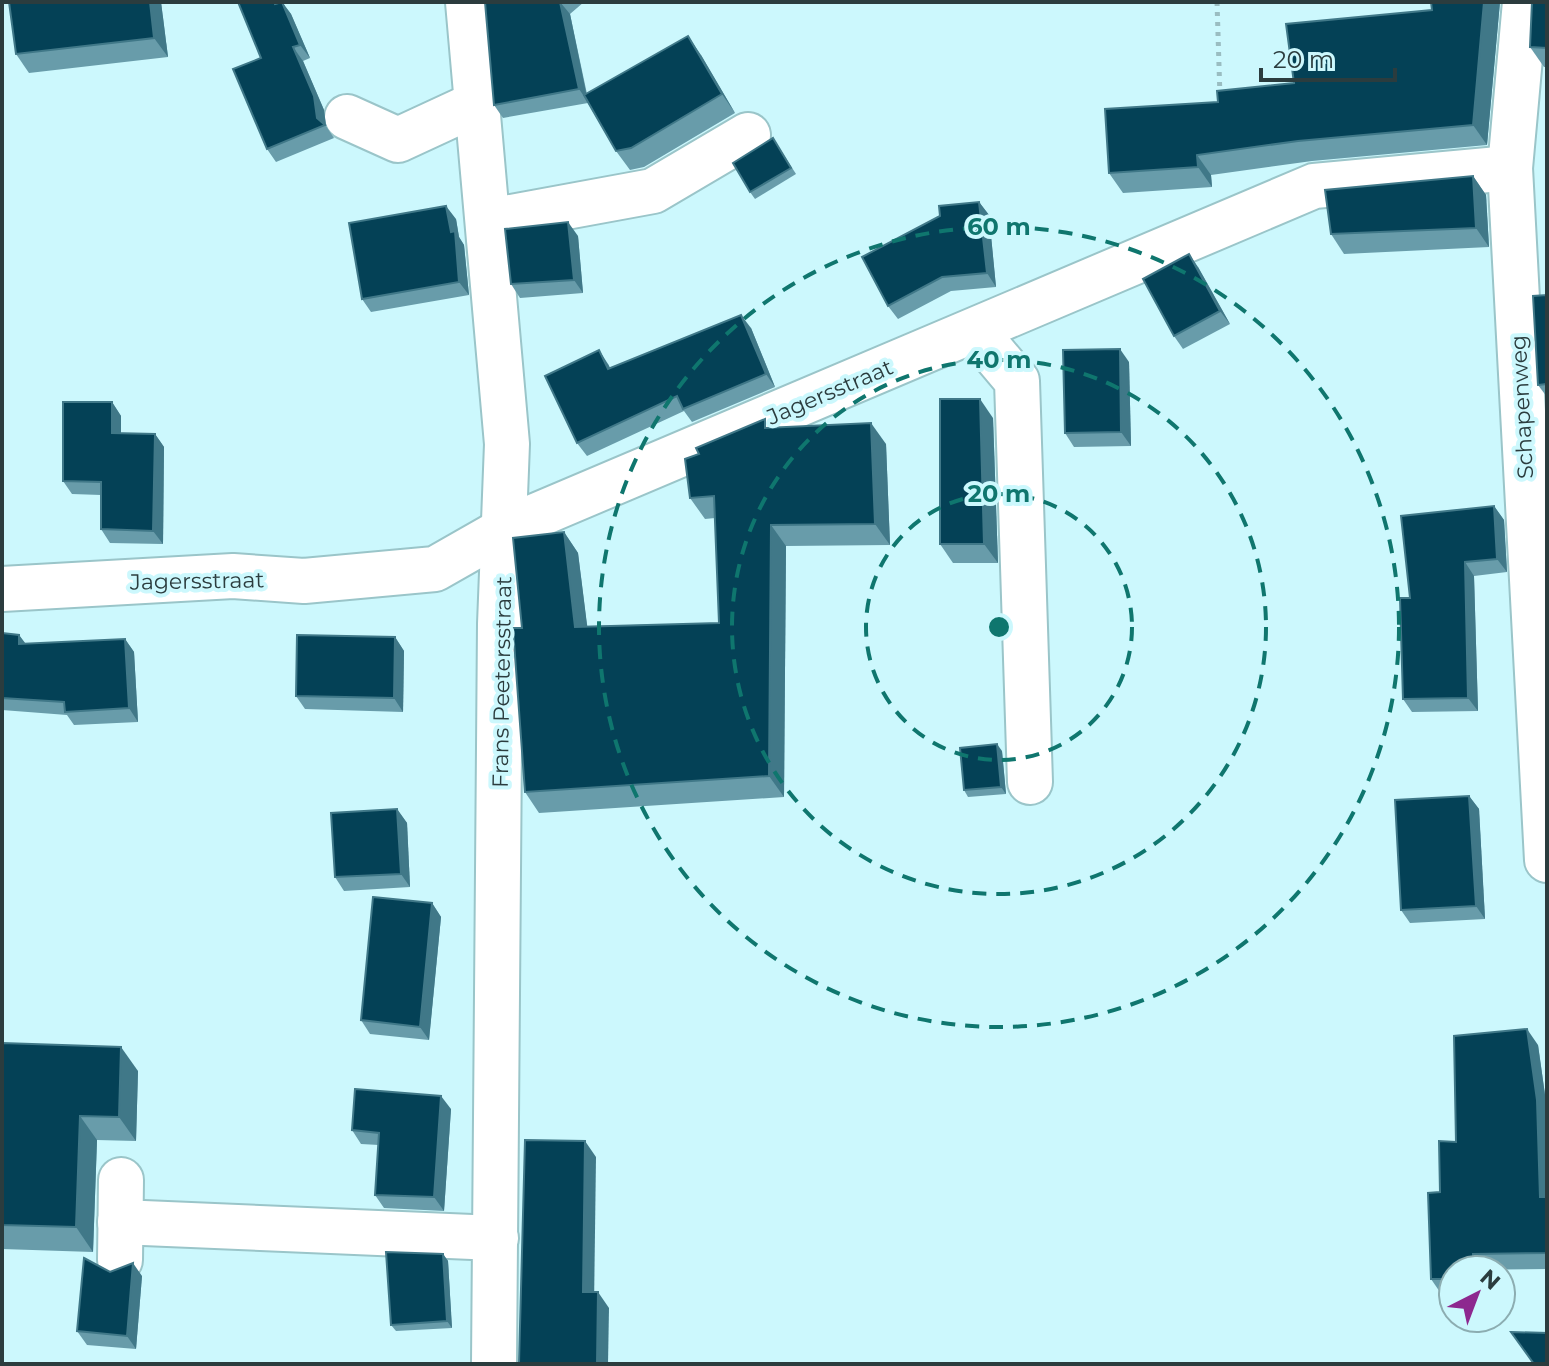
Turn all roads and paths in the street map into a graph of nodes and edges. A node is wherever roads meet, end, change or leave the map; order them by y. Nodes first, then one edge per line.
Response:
1 (468, 2) edge
2 (1217, 2) edge
3 (1525, 2) edge
4 (1533, 82) edge
5 (478, 103) junction
6 (1221, 106) edge
7 (347, 117) dead end
8 (748, 135) dead end
9 (1510, 168) junction
10 (489, 221) junction
11 (1532, 297) edge
12 (975, 331) junction
13 (507, 528) junction
14 (2, 589) edge
15 (1030, 782) dead end
16 (1547, 860) edge
17 (120, 1221) dead end
18 (496, 1238) junction
19 (494, 1364) edge

1 - 5 street, Frans Peetersstraat
2 - 6 path
3 - 4 street, Schapenweg
4 - 9 street, Schapenweg
5 - 7 street
5 - 10 street, Frans Peetersstraat
8 - 10 street
9 - 11 street, Schapenweg
9 - 12 street, Jagersstraat
10 - 13 street, Frans Peetersstraat
11 - 16 street, Schapenweg
12 - 13 street, Jagersstraat
12 - 15 street
13 - 14 street, Jagersstraat
13 - 18 street, Frans Peetersstraat
17 - 18 street
18 - 19 street, Frans Peetersstraat

